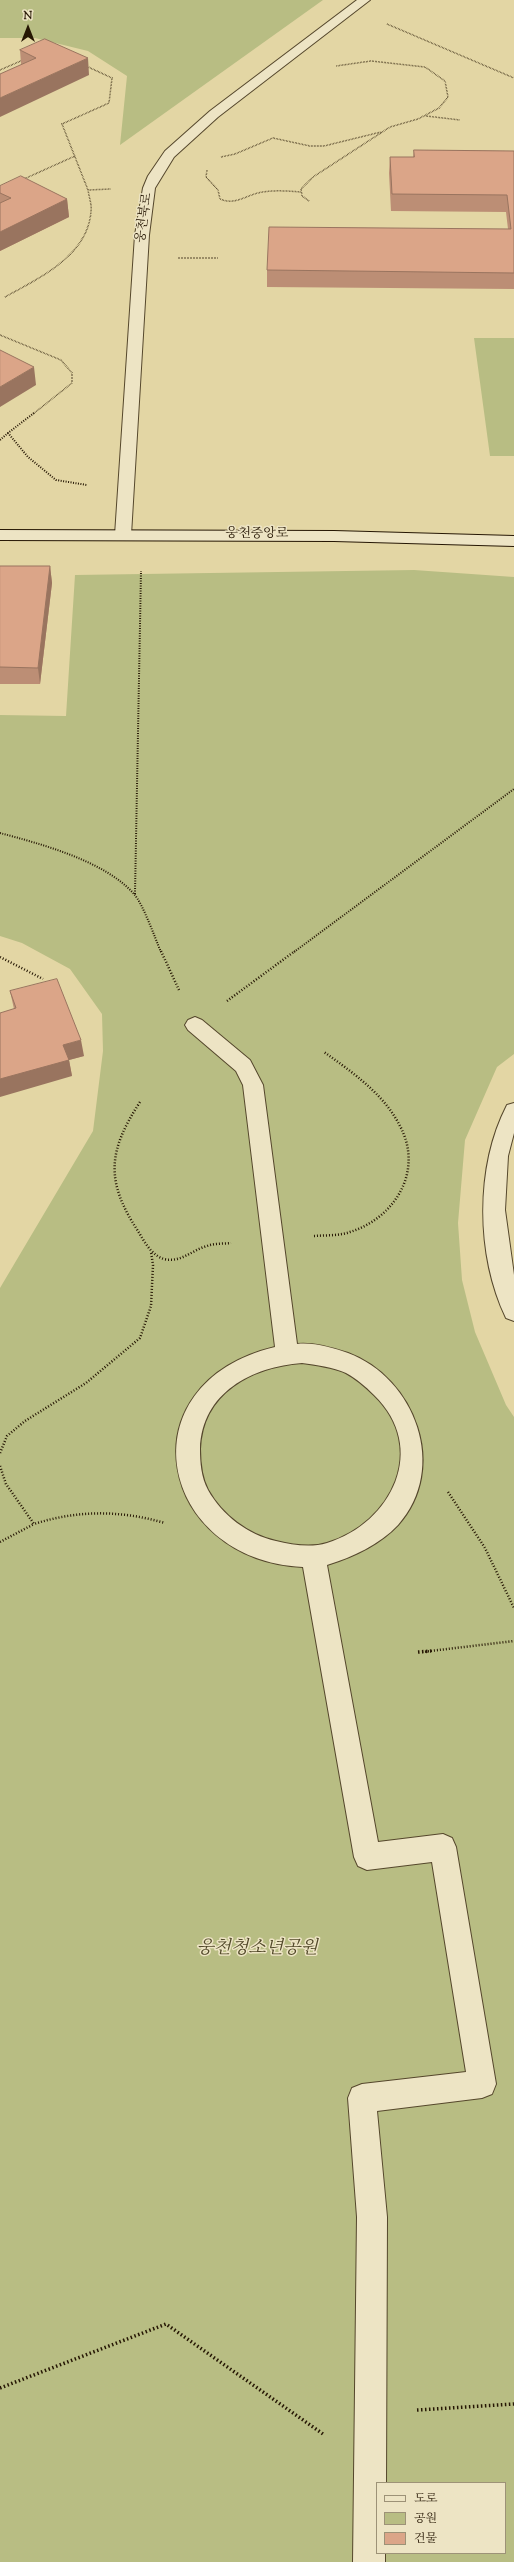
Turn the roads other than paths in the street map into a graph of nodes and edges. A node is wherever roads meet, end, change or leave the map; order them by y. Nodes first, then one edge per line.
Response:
1 (364, 0) edge
2 (0, 535) edge
3 (123, 535) junction
4 (514, 541) edge
5 (195, 1025) road end
6 (514, 1111) edge
7 (514, 1312) edge
8 (287, 1354) junction
9 (313, 1555) junction
10 (369, 2562) edge

1 - 3 street, 웅천북로
2 - 3 street, 웅천중앙로
3 - 4 street, 웅천중앙로
5 - 8 street
6 - 7 street
8 - 9 street
8 - 9 street
9 - 10 street

